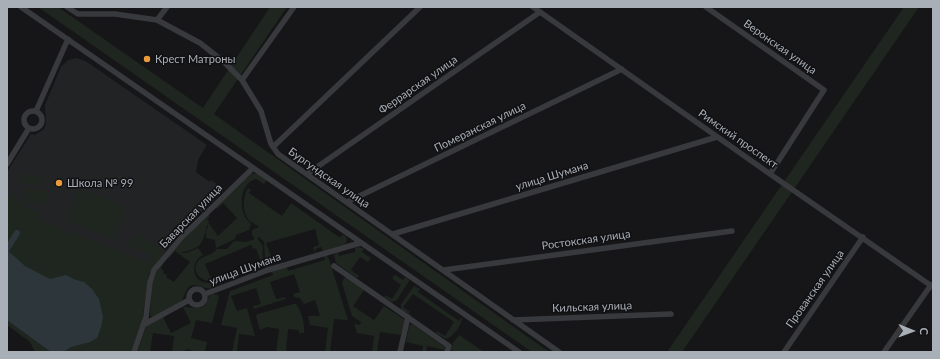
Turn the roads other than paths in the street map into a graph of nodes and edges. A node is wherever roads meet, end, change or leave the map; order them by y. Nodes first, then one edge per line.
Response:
1 (21, 7) edge
2 (67, 7) edge
3 (81, 7) edge
4 (167, 7) edge
5 (294, 7) edge
6 (420, 7) edge
7 (533, 7) edge
8 (706, 7) edge
9 (540, 12) junction
10 (78, 14) junction
11 (158, 20) junction
12 (68, 39) junction
13 (622, 69) junction
14 (242, 80) junction
15 (36, 111) junction
16 (29, 128) junction
17 (717, 137) junction
18 (273, 148) junction
19 (7, 164) edge
20 (253, 168) junction
21 (307, 174) junction
22 (770, 174) junction
23 (347, 202) junction
24 (732, 231) dead end
25 (393, 234) junction
26 (863, 237) junction
27 (360, 243) junction
28 (334, 266) dead end
29 (444, 270) junction
30 (932, 286) edge
31 (205, 294) junction
32 (189, 300) junction
33 (671, 314) dead end
34 (408, 317) junction
35 (513, 320) junction
36 (145, 324) junction
37 (134, 352) edge
38 (400, 352) edge
39 (447, 352) edge
40 (519, 352) edge
41 (559, 352) edge
42 (784, 352) edge
43 (884, 352) edge

1 - 12 street
2 - 10 street
3 - 10 street
4 - 11 street
5 - 14 street
6 - 18 street
7 - 9 street, Римский проспект
8 - 22 street, Веронская улица
9 - 13 street, Римский проспект
9 - 21 street, Феррарская улица
10 - 11 street, Бургундская улица
11 - 14 street, Бургундская улица
12 - 15 street
12 - 20 street
13 - 17 street, Римский проспект
13 - 23 street, Померанская улица
14 - 18 street, Бургундская улица
15 - 16 street
15 - 16 street
16 - 19 street
17 - 22 street, Римский проспект
17 - 25 street, улица Шумана
18 - 21 street, Бургундская улица
20 - 27 street
20 - 36 street, Баварская улица
21 - 23 street, Бургундская улица
22 - 26 street, Римский проспект
23 - 25 street, Бургундская улица
24 - 29 street, Ростокская улица
25 - 29 street, Бургундская улица
26 - 30 street, Римский проспект
26 - 42 street, Прованская улица
27 - 31 street, улица Шумана
27 - 40 street
28 - 34 street
29 - 35 street, Бургундская улица
30 - 43 street
31 - 32 street
31 - 32 street
32 - 36 street
33 - 35 street, Кильская улица
34 - 38 street
34 - 39 street
35 - 41 street, Бургундская улица
36 - 37 street, Баварская улица

